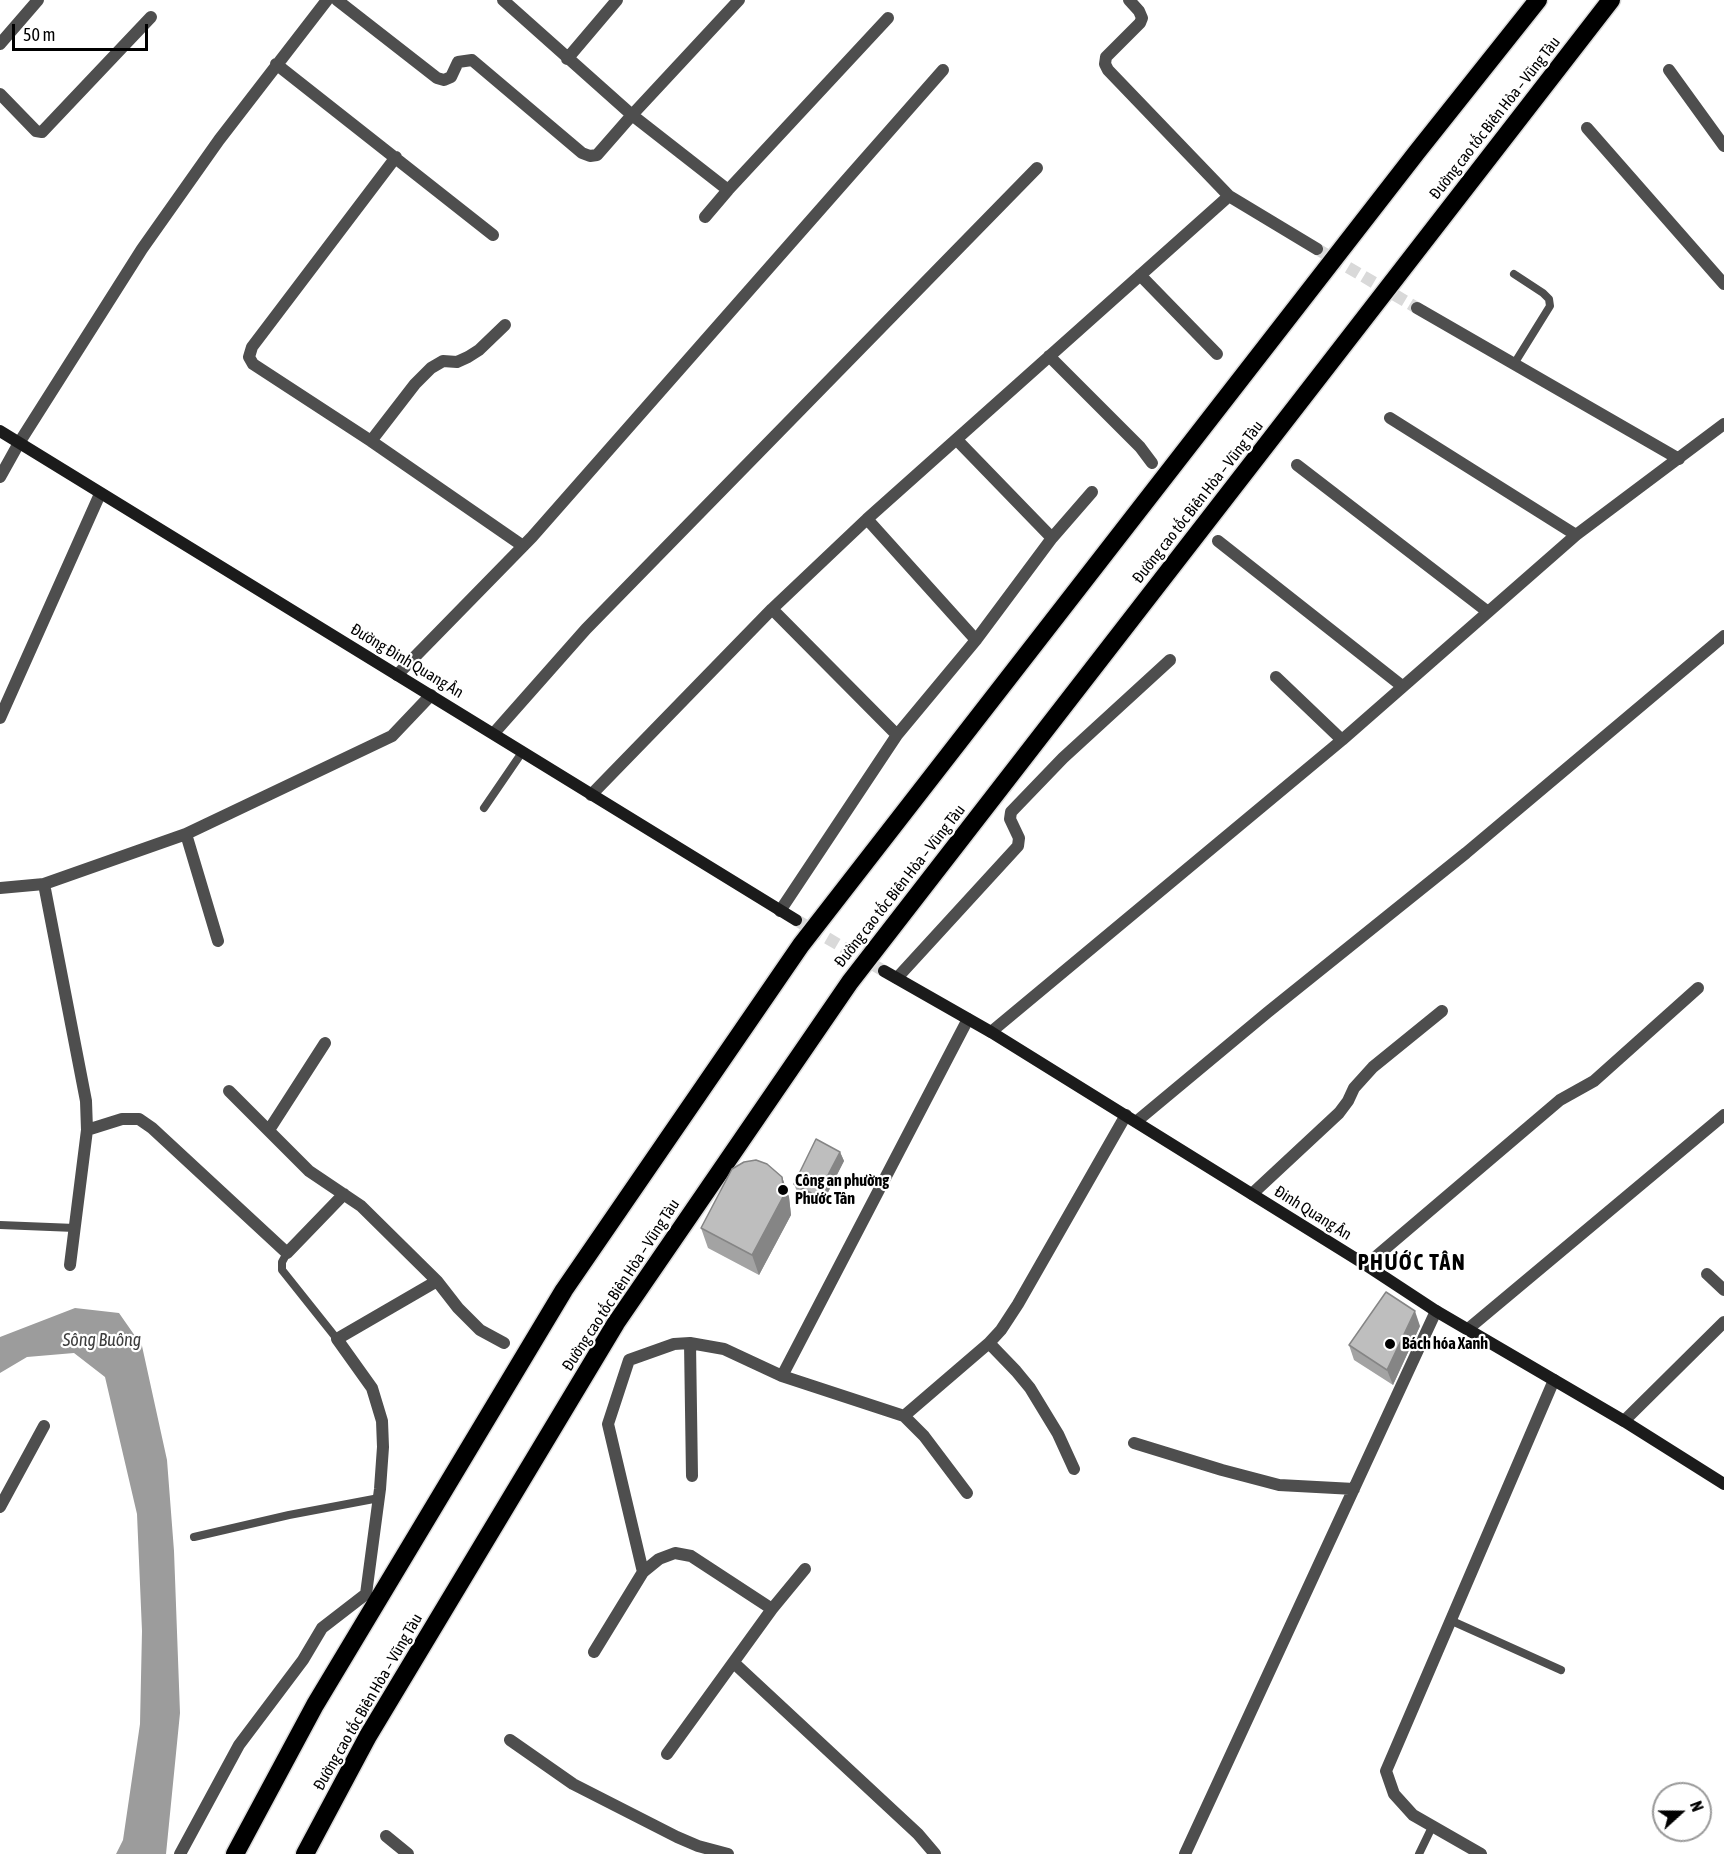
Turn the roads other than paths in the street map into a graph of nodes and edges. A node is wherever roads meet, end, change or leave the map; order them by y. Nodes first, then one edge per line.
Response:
1 (38, 0) edge
2 (327, 0) edge
3 (338, 0) edge
4 (503, 0) edge
5 (617, 0) edge
6 (739, 0) edge
7 (1129, 0) edge
8 (1538, 0) edge
9 (1611, 0) edge
10 (151, 17) dead end
11 (888, 18) dead end
12 (0, 44) edge
13 (567, 59) junction
14 (276, 64) junction
15 (943, 70) dead end
16 (1669, 70) dead end
17 (0, 94) edge
18 (632, 116) junction
19 (1587, 128) dead end
20 (1724, 146) edge
21 (396, 157) junction
22 (1037, 168) dead end
23 (728, 190) junction
24 (1229, 196) junction
25 (705, 217) dead end
26 (493, 235) dead end
27 (1317, 249) tunnel mouth
28 (1514, 274) dead end
29 (1140, 275) junction
30 (1724, 284) edge
31 (1417, 308) tunnel mouth
32 (505, 325) dead end
33 (1217, 354) dead end
34 (1048, 356) junction
35 (1514, 364) junction
36 (1390, 418) dead end
37 (1724, 424) edge
38 (0, 431) edge
39 (957, 440) junction
40 (371, 441) junction
41 (19, 443) junction
42 (1679, 459) junction
43 (1152, 463) dead end
44 (1297, 465) dead end
45 (0, 477) edge
46 (1092, 492) dead end
47 (100, 494) junction
48 (867, 519) junction
49 (1576, 535) junction
50 (1052, 538) junction
51 (1218, 541) dead end
52 (523, 546) junction
53 (772, 609) junction
54 (1488, 612) junction
55 (1723, 638) edge
56 (976, 640) junction
57 (1170, 660) dead end
58 (397, 675) junction
59 (1276, 677) dead end
60 (1402, 686) junction
61 (431, 695) junction
62 (0, 718) edge
63 (494, 733) junction
64 (897, 735) junction
65 (1342, 740) junction
66 (523, 751) junction
67 (591, 795) junction
68 (484, 808) dead end
69 (186, 834) junction
70 (44, 884) junction
71 (0, 888) edge
72 (780, 911) junction
73 (796, 920) tunnel mouth
74 (218, 941) dead end
75 (884, 971) tunnel mouth
76 (897, 978) junction
77 (1698, 988) dead end
78 (1442, 1011) dead end
79 (968, 1019) junction
80 (991, 1032) junction
81 (325, 1044) dead end
82 (230, 1091) dead end
83 (1724, 1115) edge
84 (1132, 1118) junction
85 (87, 1130) junction
86 (268, 1130) junction
87 (344, 1194) junction
88 (1252, 1194) junction
89 (0, 1225) edge
90 (75, 1228) junction
91 (287, 1253) junction
92 (70, 1265) dead end
93 (1366, 1265) junction
94 (1707, 1274) dead end
95 (437, 1281) junction
96 (1724, 1290) edge
97 (1436, 1311) junction
98 (1724, 1322) edge
99 (1468, 1329) junction
100 (337, 1339) junction
101 (504, 1343) dead end
102 (690, 1343) junction
103 (989, 1343) junction
104 (782, 1377) junction
105 (1554, 1380) junction
106 (904, 1416) junction
107 (1624, 1421) junction
108 (44, 1426) dead end
109 (1134, 1443) dead end
110 (1074, 1469) dead end
111 (692, 1476) dead end
112 (1724, 1484) edge
113 (1353, 1489) junction
114 (967, 1493) dead end
115 (379, 1498) junction
116 (0, 1507) edge
117 (194, 1537) dead end
118 (805, 1569) dead end
119 (643, 1572) junction
120 (772, 1609) junction
121 (1452, 1621) junction
122 (594, 1652) dead end
123 (734, 1663) junction
124 (1562, 1670) dead end
125 (510, 1740) dead end
126 (668, 1754) dead end
127 (1432, 1827) junction
128 (386, 1836) dead end
129 (695, 1850) edge
130 (180, 1854) edge
131 (235, 1854) edge
132 (305, 1854) edge
133 (408, 1854) edge
134 (728, 1854) edge
135 (935, 1854) edge
136 (1185, 1854) edge
137 (1419, 1854) edge
138 (1481, 1854) edge

1 - 12 street
2 - 14 street
3 - 18 street
4 - 13 street
5 - 13 street
6 - 18 street
7 - 24 street
8 - 131 highway
9 - 132 highway, Đường cao tốc Biên Hòa – Vũng Tàu
10 - 17 street
11 - 23 street
13 - 18 street
14 - 21 street
14 - 41 street
15 - 52 street
16 - 20 street
18 - 23 street
19 - 30 street
21 - 26 street
21 - 40 street
22 - 63 street
23 - 25 street
24 - 27 street
24 - 29 street
28 - 35 lane
29 - 33 street
29 - 34 street
31 - 35 street
32 - 40 street
34 - 39 street
34 - 43 street
35 - 42 street
36 - 49 street
37 - 42 street
38 - 41 street, Đường Đinh Quang Ân
39 - 48 street
39 - 50 street
40 - 52 street
41 - 45 street
41 - 47 street, Đường Đinh Quang Ân
42 - 49 street
44 - 54 street
46 - 50 street
47 - 58 street, Đường Đinh Quang Ân
47 - 62 street
48 - 53 street
48 - 56 street
49 - 54 street
50 - 56 street
51 - 60 street
52 - 58 street
53 - 64 street
53 - 67 street
54 - 60 street
55 - 84 street
56 - 64 street
57 - 76 street
58 - 61 street, Đường Đinh Quang Ân
59 - 65 street
60 - 65 street
61 - 63 street, Đường Đinh Quang Ân
61 - 69 street
63 - 66 street, Đường Đinh Quang Ân
64 - 72 street
65 - 80 street
66 - 67 street, Đường Đinh Quang Ân
66 - 68 lane
67 - 72 street, Đường Đinh Quang Ân
69 - 70 street
69 - 74 street
70 - 71 street
70 - 85 street
72 - 73 street, Đường Đinh Quang Ân
75 - 76 street, Đinh Quang Ân
76 - 79 street, Đinh Quang Ân
77 - 93 street
78 - 88 street
79 - 80 street, Đinh Quang Ân
79 - 104 street
80 - 84 street, Đinh Quang Ân
81 - 86 street
82 - 86 street
83 - 99 street
84 - 88 street, Đinh Quang Ân
84 - 103 street
85 - 90 street
85 - 91 street
86 - 87 street
87 - 91 street
87 - 95 street
88 - 93 street, Đinh Quang Ân
89 - 90 lane
90 - 92 street
91 - 100 lane
93 - 97 street, Đinh Quang Ân
94 - 96 street
95 - 100 street
95 - 101 street
97 - 99 street, Đinh Quang Ân
97 - 113 street
98 - 107 street
99 - 105 street, Đinh Quang Ân
100 - 115 street
102 - 104 street
102 - 111 street
102 - 119 street
103 - 106 street
103 - 110 street
104 - 106 street
105 - 107 street, Đinh Quang Ân
105 - 121 street
106 - 114 street
107 - 112 street, Đinh Quang Ân
108 - 116 street
109 - 113 street
113 - 136 street
115 - 117 lane
115 - 130 street
118 - 120 street
119 - 120 street
119 - 122 street
120 - 123 street
121 - 124 lane
121 - 127 street
123 - 126 street
123 - 135 street
125 - 129 street
127 - 137 lane
127 - 138 street
128 - 133 street
129 - 134 street

